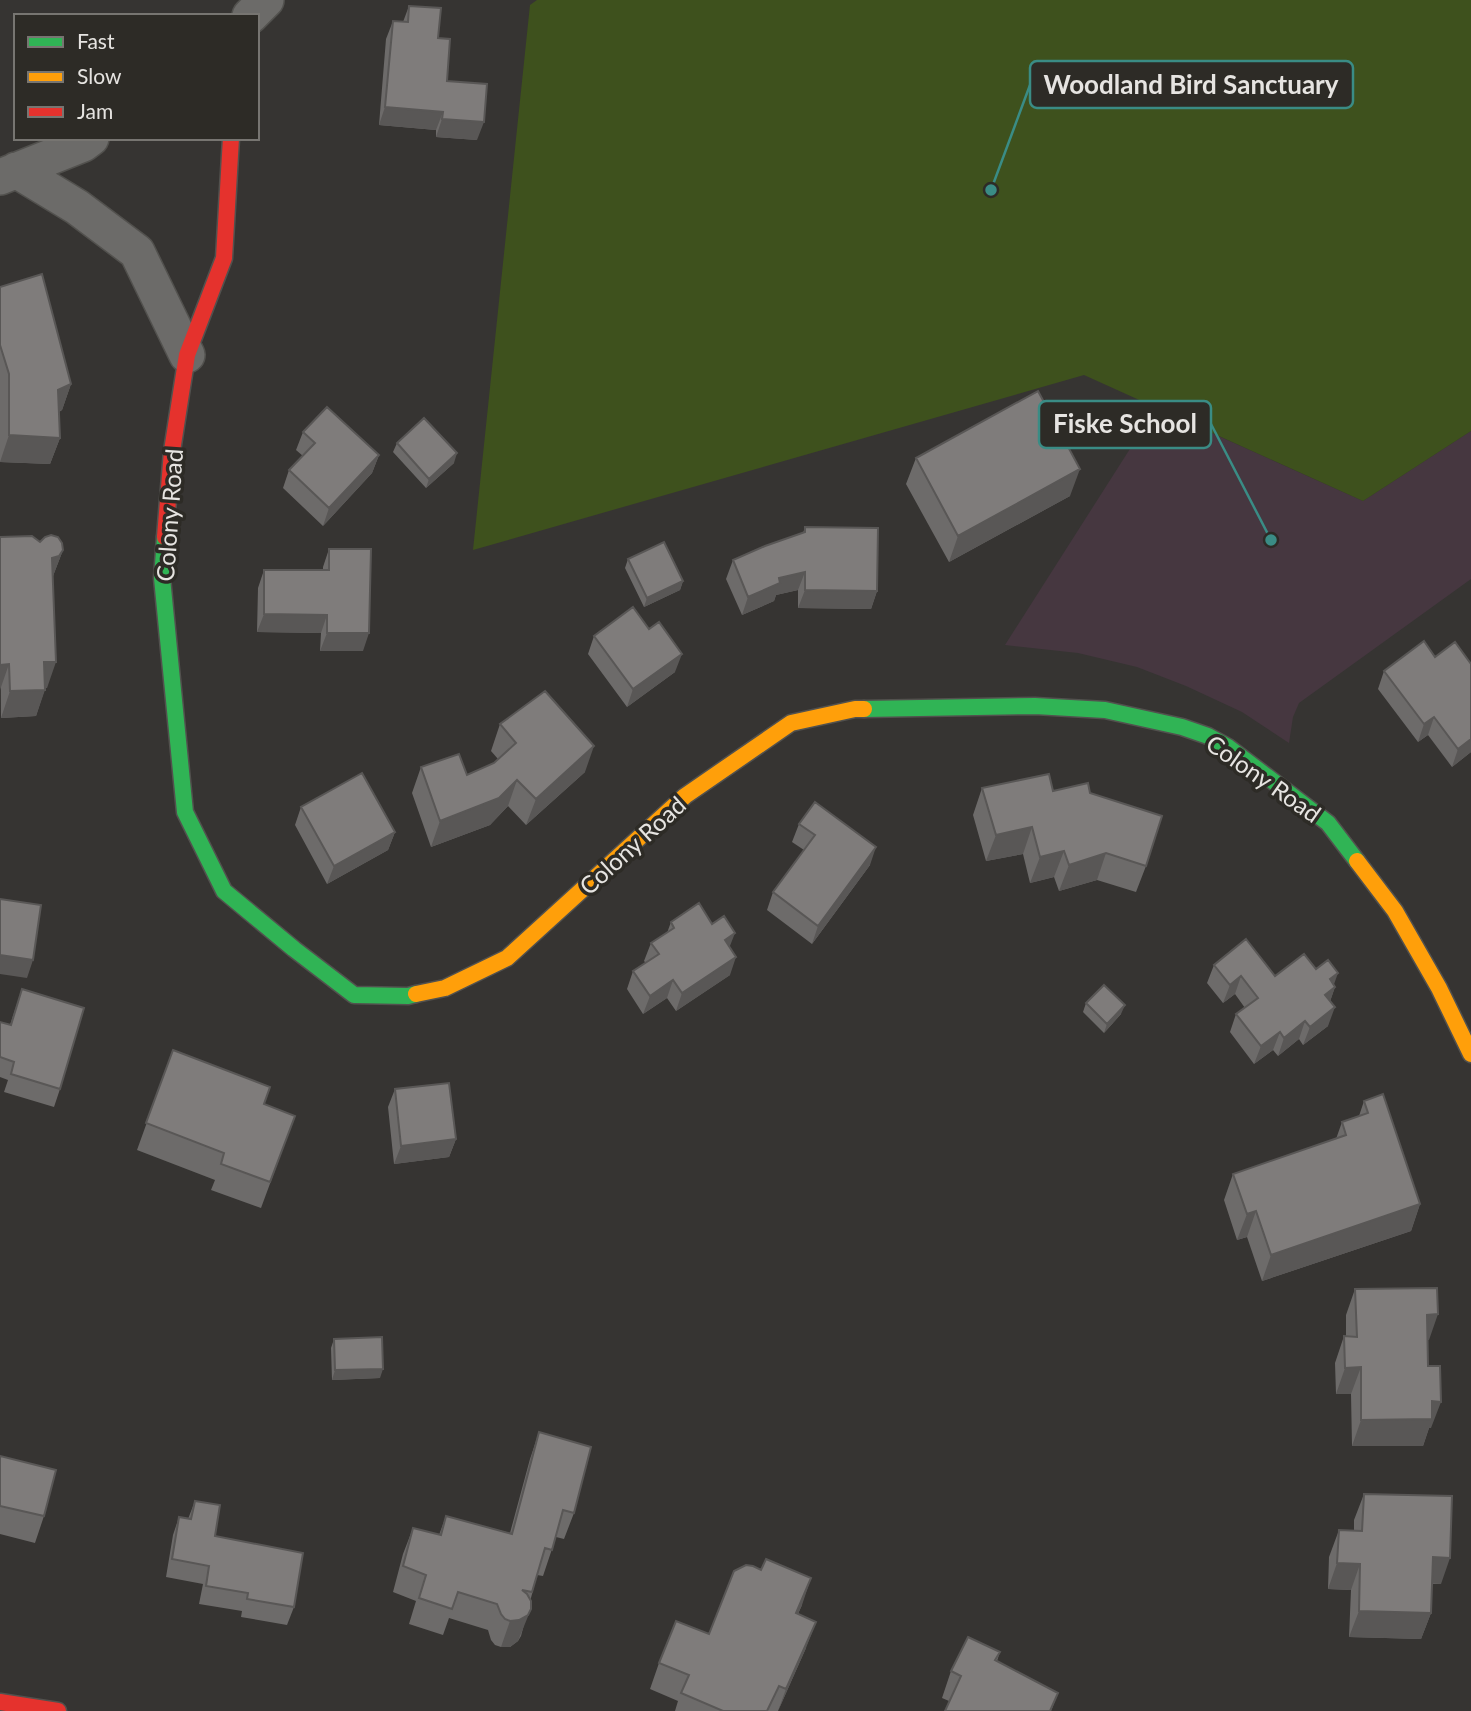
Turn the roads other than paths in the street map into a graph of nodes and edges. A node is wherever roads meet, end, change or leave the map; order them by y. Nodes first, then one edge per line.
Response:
1 (265, 0) edge
2 (252, 14) edge
3 (88, 140) edge
4 (231, 140) edge
5 (8, 174) edge
6 (187, 355) junction
7 (1471, 1054) edge
8 (0, 1702) edge
9 (58, 1711) edge

1 - 2 street
3 - 5 street
4 - 6 street, Colony Road
5 - 6 street
6 - 7 street, Colony Road
8 - 9 street

